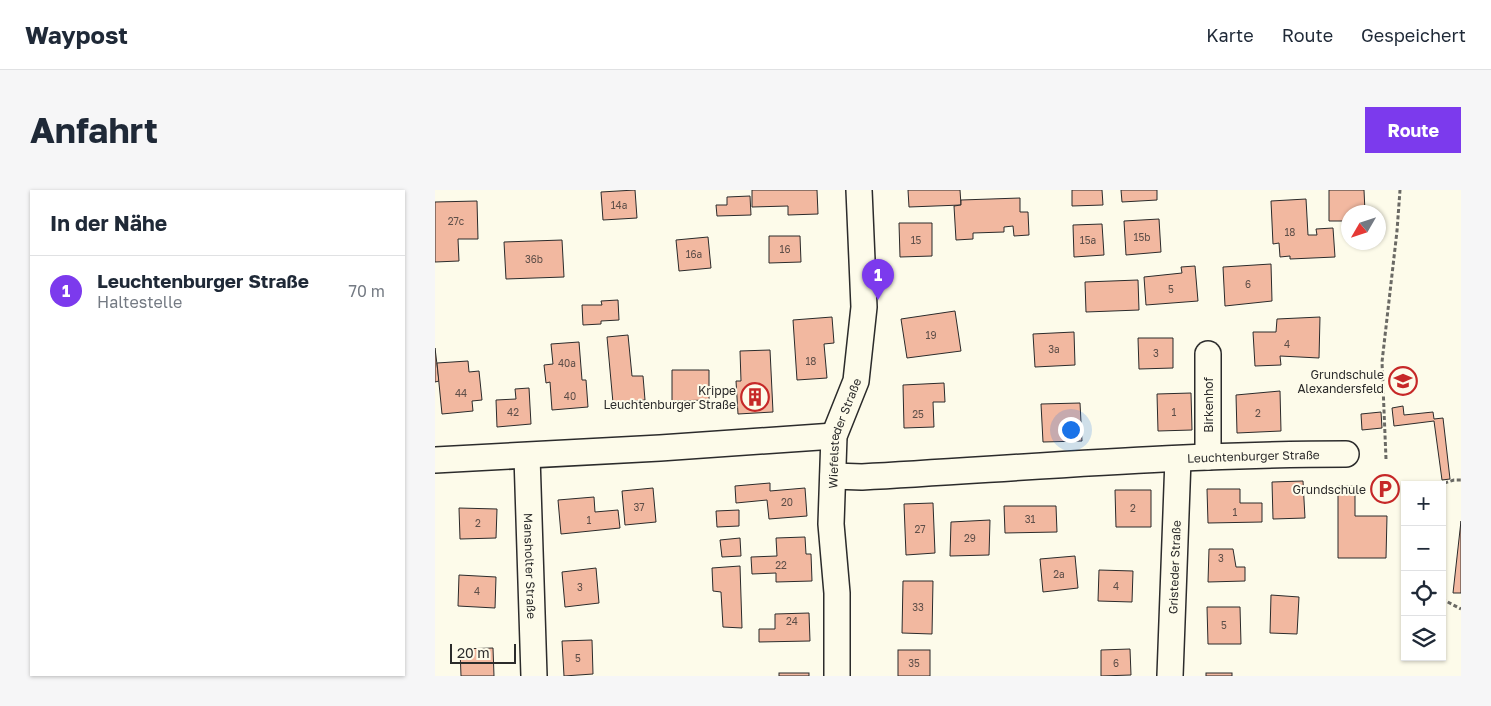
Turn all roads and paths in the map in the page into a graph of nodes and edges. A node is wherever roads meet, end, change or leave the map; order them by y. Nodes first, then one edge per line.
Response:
1 (859, 190) edge
2 (1400, 190) edge
3 (1207, 354) dead end
4 (834, 436) junction
5 (1346, 454) dead end
6 (527, 456) junction
7 (1208, 457) junction
8 (1178, 459) junction
9 (1386, 459) dead end
10 (435, 460) edge
11 (833, 476) junction
12 (1461, 480) edge
13 (1446, 482) edge
14 (1446, 601) edge
15 (1461, 608) edge
16 (534, 676) edge
17 (837, 676) edge
18 (1170, 676) edge

1 - 4 street, Wiefelsteder Straße
2 - 9 path
3 - 7 street, Birkenhof
4 - 6 street
4 - 11 street, Wiefelsteder Straße
5 - 7 street, Leuchtenburger Straße
6 - 10 street
6 - 16 street, Mansholter Straße
7 - 8 street, Leuchtenburger Straße
8 - 11 street, Leuchtenburger Straße
8 - 18 street, Gristeder Straße
11 - 17 street, Wiefelsteder Straße
12 - 13 path
14 - 15 path

